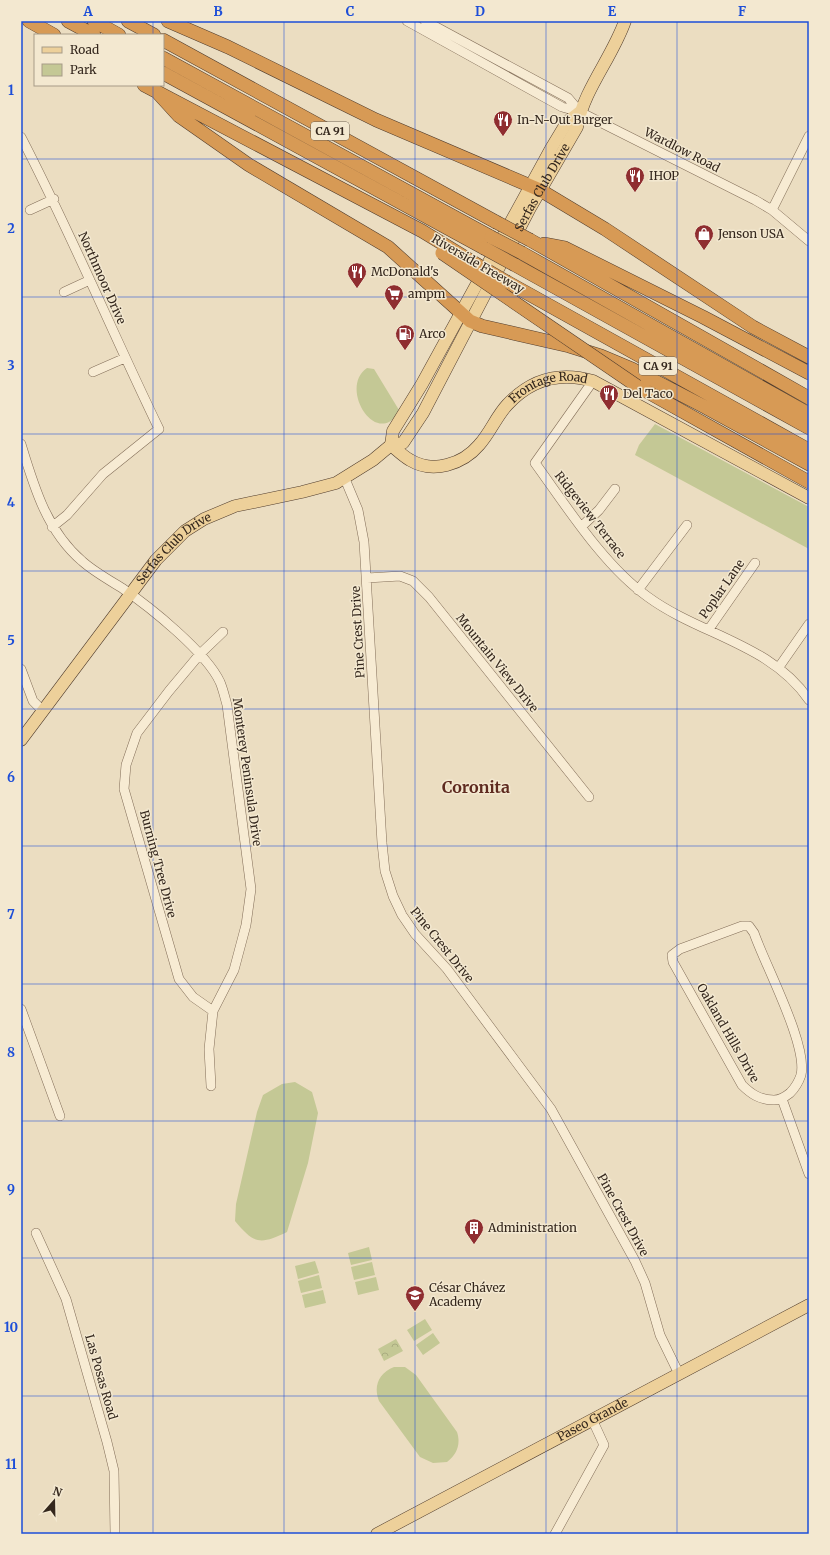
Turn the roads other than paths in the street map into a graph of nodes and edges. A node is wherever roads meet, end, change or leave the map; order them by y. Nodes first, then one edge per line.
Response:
1 (29, 21) edge
2 (68, 21) edge
3 (94, 21) edge
4 (128, 21) edge
5 (168, 21) edge
6 (407, 21) edge
7 (425, 21) edge
8 (625, 21) edge
9 (52, 34) edge
10 (92, 34) edge
11 (117, 34) edge
12 (152, 34) edge
13 (164, 41) edge
14 (164, 59) edge
15 (164, 74) edge
16 (146, 86) edge
17 (158, 93) junction
18 (580, 112) junction
19 (809, 136) edge
20 (21, 137) edge
21 (535, 188) junction
22 (54, 200) junction
23 (30, 210) dead end
24 (772, 210) junction
25 (422, 231) junction
26 (532, 241) junction
27 (809, 241) edge
28 (487, 242) junction
29 (90, 280) junction
30 (64, 292) dead end
31 (466, 316) junction
32 (809, 357) edge
33 (125, 358) junction
34 (93, 372) dead end
35 (809, 374) edge
36 (593, 381) junction
37 (809, 398) edge
38 (809, 414) edge
39 (809, 428) edge
40 (21, 444) edge
41 (391, 445) junction
42 (809, 450) edge
43 (809, 464) edge
44 (344, 479) junction
45 (809, 482) edge
46 (615, 489) dead end
47 (809, 498) edge
48 (687, 525) dead end
49 (582, 526) junction
50 (52, 527) junction
51 (755, 563) dead end
52 (367, 578) junction
53 (638, 590) junction
54 (130, 594) junction
55 (809, 624) edge
56 (708, 629) junction
57 (223, 632) dead end
58 (200, 654) junction
59 (779, 667) junction
60 (21, 669) edge
61 (809, 700) edge
62 (43, 710) junction
63 (21, 740) edge
64 (589, 797) dead end
65 (21, 1009) edge
66 (213, 1010) junction
67 (211, 1086) dead end
68 (782, 1099) junction
69 (60, 1116) dead end
70 (809, 1174) edge
71 (36, 1233) dead end
72 (809, 1305) edge
73 (679, 1374) junction
74 (592, 1419) junction
75 (115, 1534) edge
76 (377, 1534) edge
77 (555, 1534) edge

1 - 9 highway
2 - 10 highway
3 - 11 highway
4 - 12 highway
5 - 21 highway
6 - 18 street, Wardlow Road
7 - 18 street, Wardlow Road
8 - 18 main road, Serfas Club Drive
13 - 26 highway, CA 91, bridge
14 - 28 highway
15 - 28 highway
16 - 17 highway, Riverside Freeway / CA 91
17 - 25 highway, Riverside Freeway / CA 91
17 - 31 highway
18 - 21 main road, Serfas Club Drive
18 - 24 street, Wardlow Road
19 - 24 street
20 - 22 street, Northmoor Drive
21 - 31 main road, Serfas Club Drive
21 - 32 highway
22 - 23 street
22 - 29 street, Northmoor Drive
24 - 27 street, Wardlow Road
25 - 42 highway, Riverside Freeway / CA 91, bridge
25 - 45 highway, bridge
26 - 35 highway
26 - 37 highway, CA 91
28 - 38 highway, bridge
28 - 39 highway, bridge
29 - 30 street
29 - 33 street, Northmoor Drive
31 - 41 main road, Serfas Club Drive
31 - 43 highway
33 - 34 street
33 - 50 street, Northmoor Drive
36 - 41 main road, Frontage Road
36 - 47 main road, Frontage Road
36 - 49 street, Ridgeview Terrace
40 - 50 street, Monterey Peninsula Drive
41 - 44 main road, Serfas Club Drive
44 - 52 street, Pine Crest Drive
44 - 54 main road, Serfas Club Drive
46 - 49 street
48 - 53 street
49 - 53 street, Ridgeview Terrace
50 - 54 street, Monterey Peninsula Drive
51 - 56 street, Poplar Lane
52 - 64 street, Mountain View Drive
52 - 73 street, Pine Crest Drive
53 - 56 street, Ridgeview Terrace
54 - 58 street, Monterey Peninsula Drive
54 - 62 main road, Serfas Club Drive
55 - 59 street
56 - 59 street, Ridgeview Terrace
57 - 58 street, Burning Tree Drive
58 - 66 street, Monterey Peninsula Drive
58 - 66 street, Burning Tree Drive
59 - 61 street, Ridgeview Terrace
60 - 62 street
62 - 63 main road, Serfas Club Drive
65 - 69 street
66 - 67 street
68 - 68 street, Oakland Hills Drive
68 - 70 street
71 - 75 street, Las Posas Road
72 - 73 main road, Paseo Grande
73 - 74 main road, Paseo Grande
74 - 76 main road, Paseo Grande
74 - 77 street

